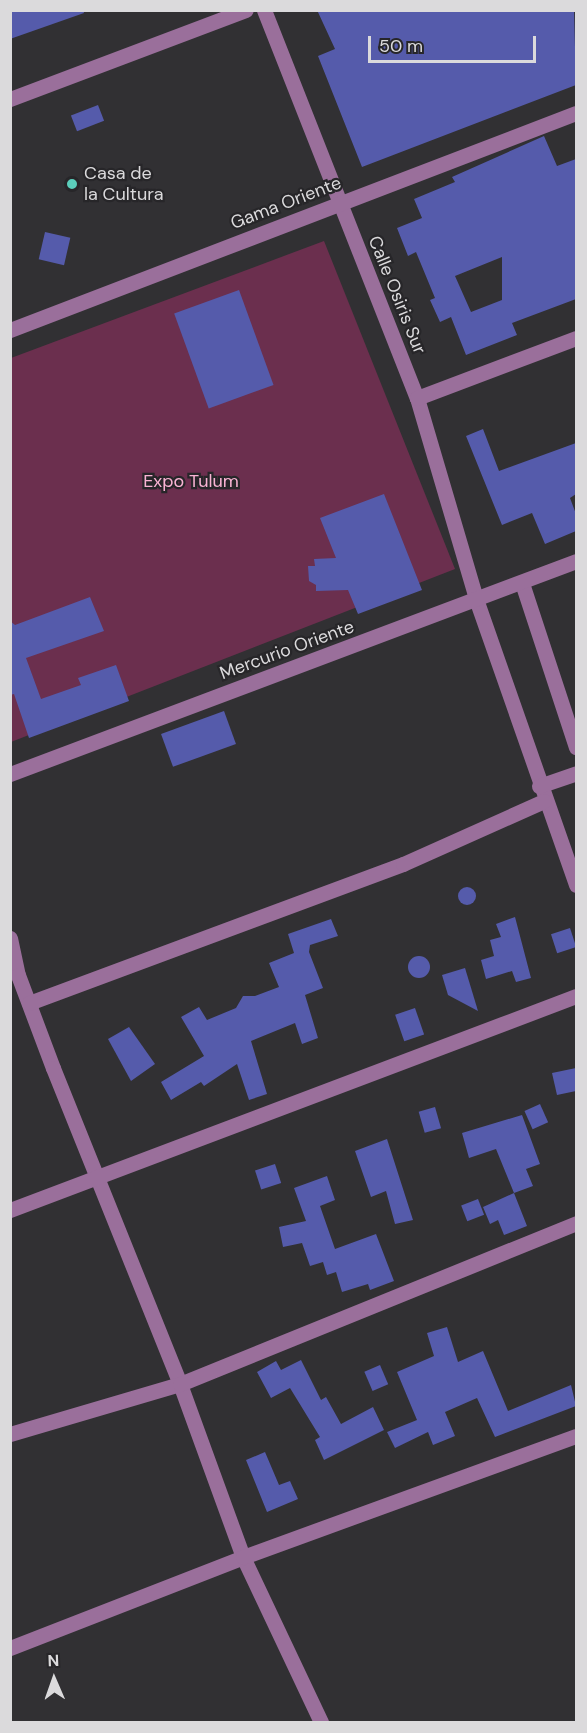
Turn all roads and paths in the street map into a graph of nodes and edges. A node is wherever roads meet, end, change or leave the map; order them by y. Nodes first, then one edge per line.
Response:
1 (246, 10) edge
2 (264, 10) edge
3 (10, 99) edge
4 (576, 113) edge
5 (340, 203) junction
6 (10, 330) edge
7 (576, 338) edge
8 (417, 398) junction
9 (576, 561) edge
10 (522, 583) junction
11 (476, 599) junction
12 (576, 747) edge
13 (576, 773) edge
14 (10, 774) edge
15 (539, 786) junction
16 (544, 801) junction
17 (576, 885) edge
18 (10, 938) edge
19 (14, 975) edge
20 (576, 996) edge
21 (29, 1003) junction
22 (96, 1175) junction
23 (10, 1210) edge
24 (576, 1223) edge
25 (180, 1384) junction
26 (10, 1434) edge
27 (576, 1436) edge
28 (243, 1557) junction
29 (10, 1648) edge
30 (321, 1722) edge

1 - 3 street
2 - 5 street, Calle Osiris Sur
4 - 5 street, Gama Oriente
5 - 6 street, Gama Oriente
5 - 8 street, Calle Osiris Sur
7 - 8 street
8 - 11 street, Calle Osiris Sur
9 - 10 street, Mercurio Oriente
10 - 11 street, Mercurio Oriente
10 - 12 street
11 - 14 street, Mercurio Oriente
11 - 15 street, Calle Osiris Sur
13 - 15 street
15 - 16 street, Calle Osiris Sur
16 - 17 street, Calle Osiris Sur
16 - 21 street
18 - 19 street
19 - 21 street
20 - 22 street
21 - 22 street
22 - 23 street
22 - 25 street
24 - 25 street
25 - 26 street
25 - 28 street
27 - 28 street
28 - 29 street
28 - 30 street

